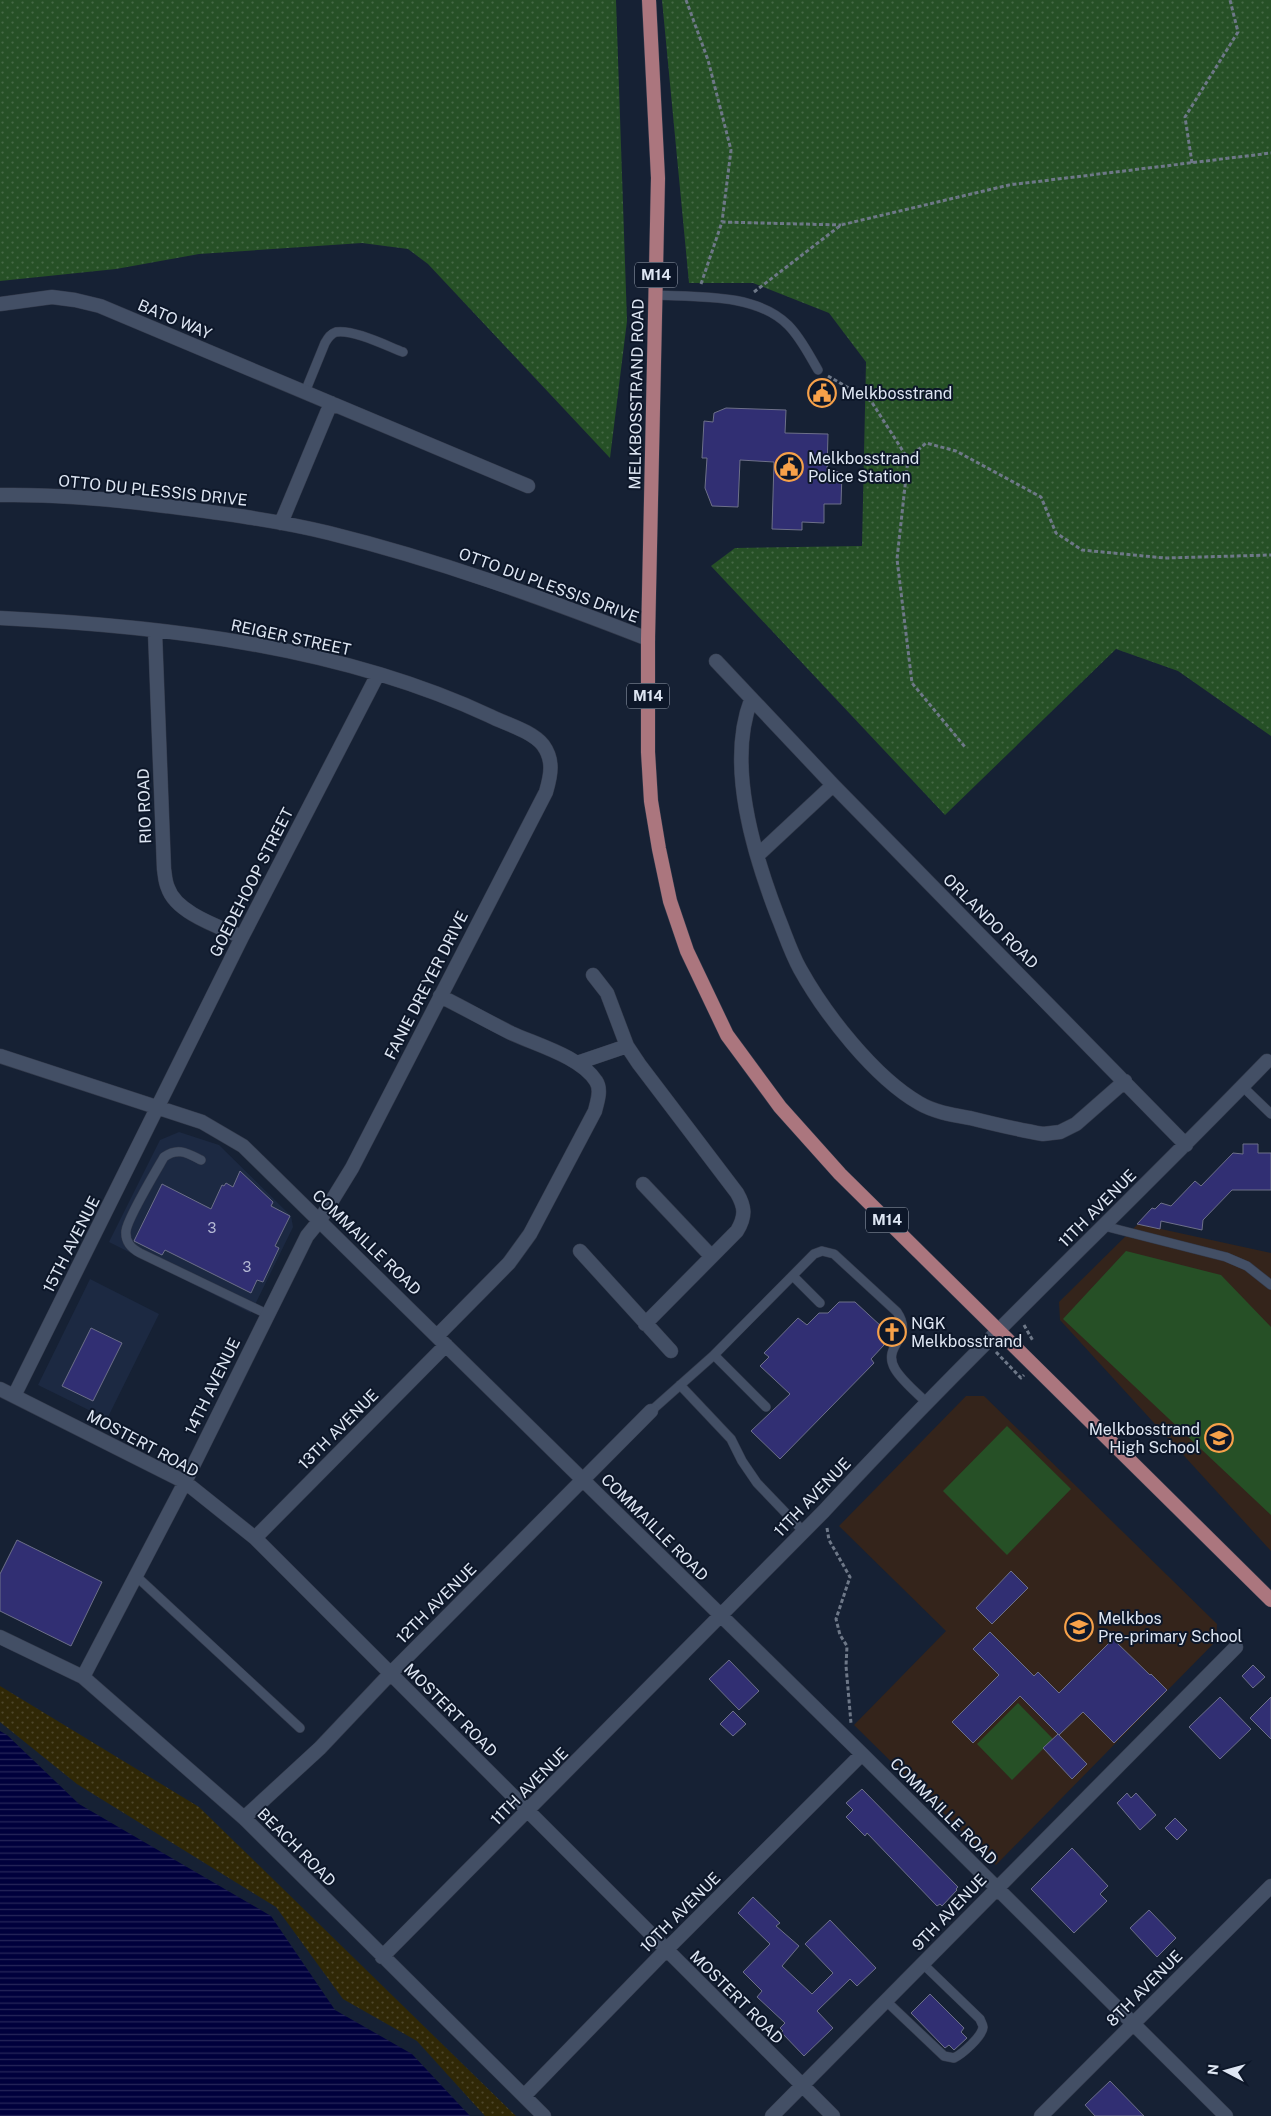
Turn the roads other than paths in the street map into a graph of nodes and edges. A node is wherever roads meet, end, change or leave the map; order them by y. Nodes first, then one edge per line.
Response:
1 (649, 0) edge
2 (655, 295) junction
3 (0, 304) edge
4 (403, 352) dead end
5 (818, 370) road end
6 (305, 392) junction
7 (331, 404) junction
8 (528, 486) dead end
9 (0, 495) edge
10 (281, 524) junction
11 (0, 618) edge
12 (155, 632) junction
13 (648, 639) junction
14 (716, 661) dead end
15 (378, 674) junction
16 (751, 700) junction
17 (551, 761) joint
18 (833, 785) junction
19 (758, 855) junction
20 (242, 937) junction
21 (593, 975) dead end
22 (440, 996) junction
23 (627, 1046) junction
24 (0, 1056) edge
25 (1267, 1061) dead end
26 (577, 1063) junction
27 (1125, 1081) junction
28 (1242, 1086) junction
29 (159, 1107) junction
30 (1271, 1114) edge
31 (1186, 1145) junction
32 (201, 1160) dead end
33 (643, 1184) dead end
34 (320, 1220) junction
35 (1104, 1226) junction
36 (580, 1251) dead end
37 (711, 1256) junction
38 (793, 1276) junction
39 (1271, 1285) edge
40 (820, 1303) dead end
41 (267, 1314) junction
42 (646, 1324) junction
43 (999, 1330) junction
44 (441, 1340) junction
45 (671, 1351) dead end
46 (714, 1355) junction
47 (680, 1385) junction
48 (0, 1389) edge
49 (14, 1396) junction
50 (927, 1403) junction
51 (766, 1407) dead end
52 (651, 1411) joint
53 (583, 1480) junction
54 (185, 1482) junction
55 (804, 1532) junction
56 (255, 1538) junction
57 (136, 1576) junction
58 (1271, 1600) edge
59 (720, 1616) junction
60 (0, 1637) edge
61 (1236, 1647) dead end
62 (390, 1674) junction
63 (83, 1676) junction
64 (300, 1728) dead end
65 (862, 1754) junction
66 (528, 1812) junction
67 (244, 1818) junction
68 (1271, 1886) edge
69 (997, 1888) junction
70 (666, 1950) junction
71 (382, 1957) junction
72 (923, 1964) junction
73 (885, 2000) junction
74 (1134, 2023) junction
75 (802, 2086) junction
76 (524, 2096) junction
77 (544, 2116) edge
78 (772, 2116) edge
79 (833, 2116) edge
80 (1041, 2116) edge
81 (1226, 2116) edge

1 - 2 main road, MELKBOSSTRAND ROAD / M14
2 - 5 lane
2 - 13 main road, MELKBOSSTRAND ROAD / M14
3 - 6 street, BATO WAY
4 - 6 lane
6 - 7 street, BATO WAY
7 - 8 street, BATO WAY
7 - 10 street
9 - 10 street, OTTO DU PLESSIS DRIVE
10 - 13 street, OTTO DU PLESSIS DRIVE
11 - 12 street, REIGER STREET
12 - 15 street, REIGER STREET
12 - 20 street, RIO ROAD
13 - 43 main road, OTTO DU PLESSIS DRIVE / M14
14 - 16 street, ORLANDO ROAD
15 - 17 street, REIGER STREET
15 - 20 street, GOEDEHOOP STREET
16 - 18 street, ORLANDO ROAD
16 - 19 street
17 - 22 street, FANIE DREYER DRIVE
18 - 19 street
18 - 27 street, ORLANDO ROAD
19 - 27 street
20 - 29 street, GOEDEHOOP STREET
21 - 23 street
22 - 26 street
22 - 34 street, FANIE DREYER DRIVE
23 - 26 street
23 - 37 street
24 - 29 street, COMMAILLE ROAD
25 - 28 street, 11TH AVENUE
26 - 44 street, 13TH AVENUE
27 - 31 street, ORLANDO ROAD
28 - 30 lane
28 - 31 street, 11TH AVENUE
29 - 34 street, COMMAILLE ROAD
29 - 49 street, 15TH AVENUE
31 - 35 street, 11TH AVENUE
32 - 41 lane
33 - 37 street
34 - 41 street, 14TH AVENUE
34 - 44 street, COMMAILLE ROAD
35 - 39 lane
35 - 43 street, 11TH AVENUE
36 - 42 street
37 - 42 street
38 - 40 lane
38 - 46 lane
38 - 50 lane
41 - 54 street, 14TH AVENUE
42 - 45 street
43 - 50 street, 11TH AVENUE
43 - 58 main road, OTTO DU PLESSIS DRIVE / M14
44 - 53 street, COMMAILLE ROAD
44 - 56 street, 13TH AVENUE
46 - 47 lane
46 - 51 lane
47 - 52 lane
47 - 55 lane
48 - 49 street, MOSTERT ROAD
49 - 54 street, MOSTERT ROAD
50 - 55 street, 11TH AVENUE
52 - 53 street, 12TH AVENUE
53 - 59 street, COMMAILLE ROAD
53 - 62 street, 12TH AVENUE
54 - 56 street, MOSTERT ROAD
54 - 57 street, 14TH AVENUE
55 - 59 street, 11TH AVENUE
56 - 62 street, MOSTERT ROAD
57 - 63 street, 14TH AVENUE
57 - 64 lane
59 - 65 street, COMMAILLE ROAD
59 - 66 street, 11TH AVENUE
60 - 63 street, BEACH ROAD
61 - 69 street, 9TH AVENUE
62 - 66 street, MOSTERT ROAD
62 - 67 street, 12TH AVENUE
63 - 67 street, BEACH ROAD
65 - 69 street, COMMAILLE ROAD
65 - 70 street, 10TH AVENUE
66 - 70 street, MOSTERT ROAD
66 - 71 street, 11TH AVENUE
67 - 71 street, BEACH ROAD
68 - 74 street, 8TH AVENUE
69 - 72 street, 9TH AVENUE
69 - 74 street, COMMAILLE ROAD
70 - 75 street, MOSTERT ROAD
70 - 76 street, 10TH AVENUE
71 - 76 street, BEACH ROAD
72 - 73 street, 9TH AVENUE
72 - 73 lane
73 - 75 street, 9TH AVENUE
74 - 80 street, 8TH AVENUE
74 - 81 street, COMMAILLE ROAD
75 - 78 street, 9TH AVENUE
75 - 79 street, MOSTERT ROAD
76 - 77 street, BEACH ROAD

